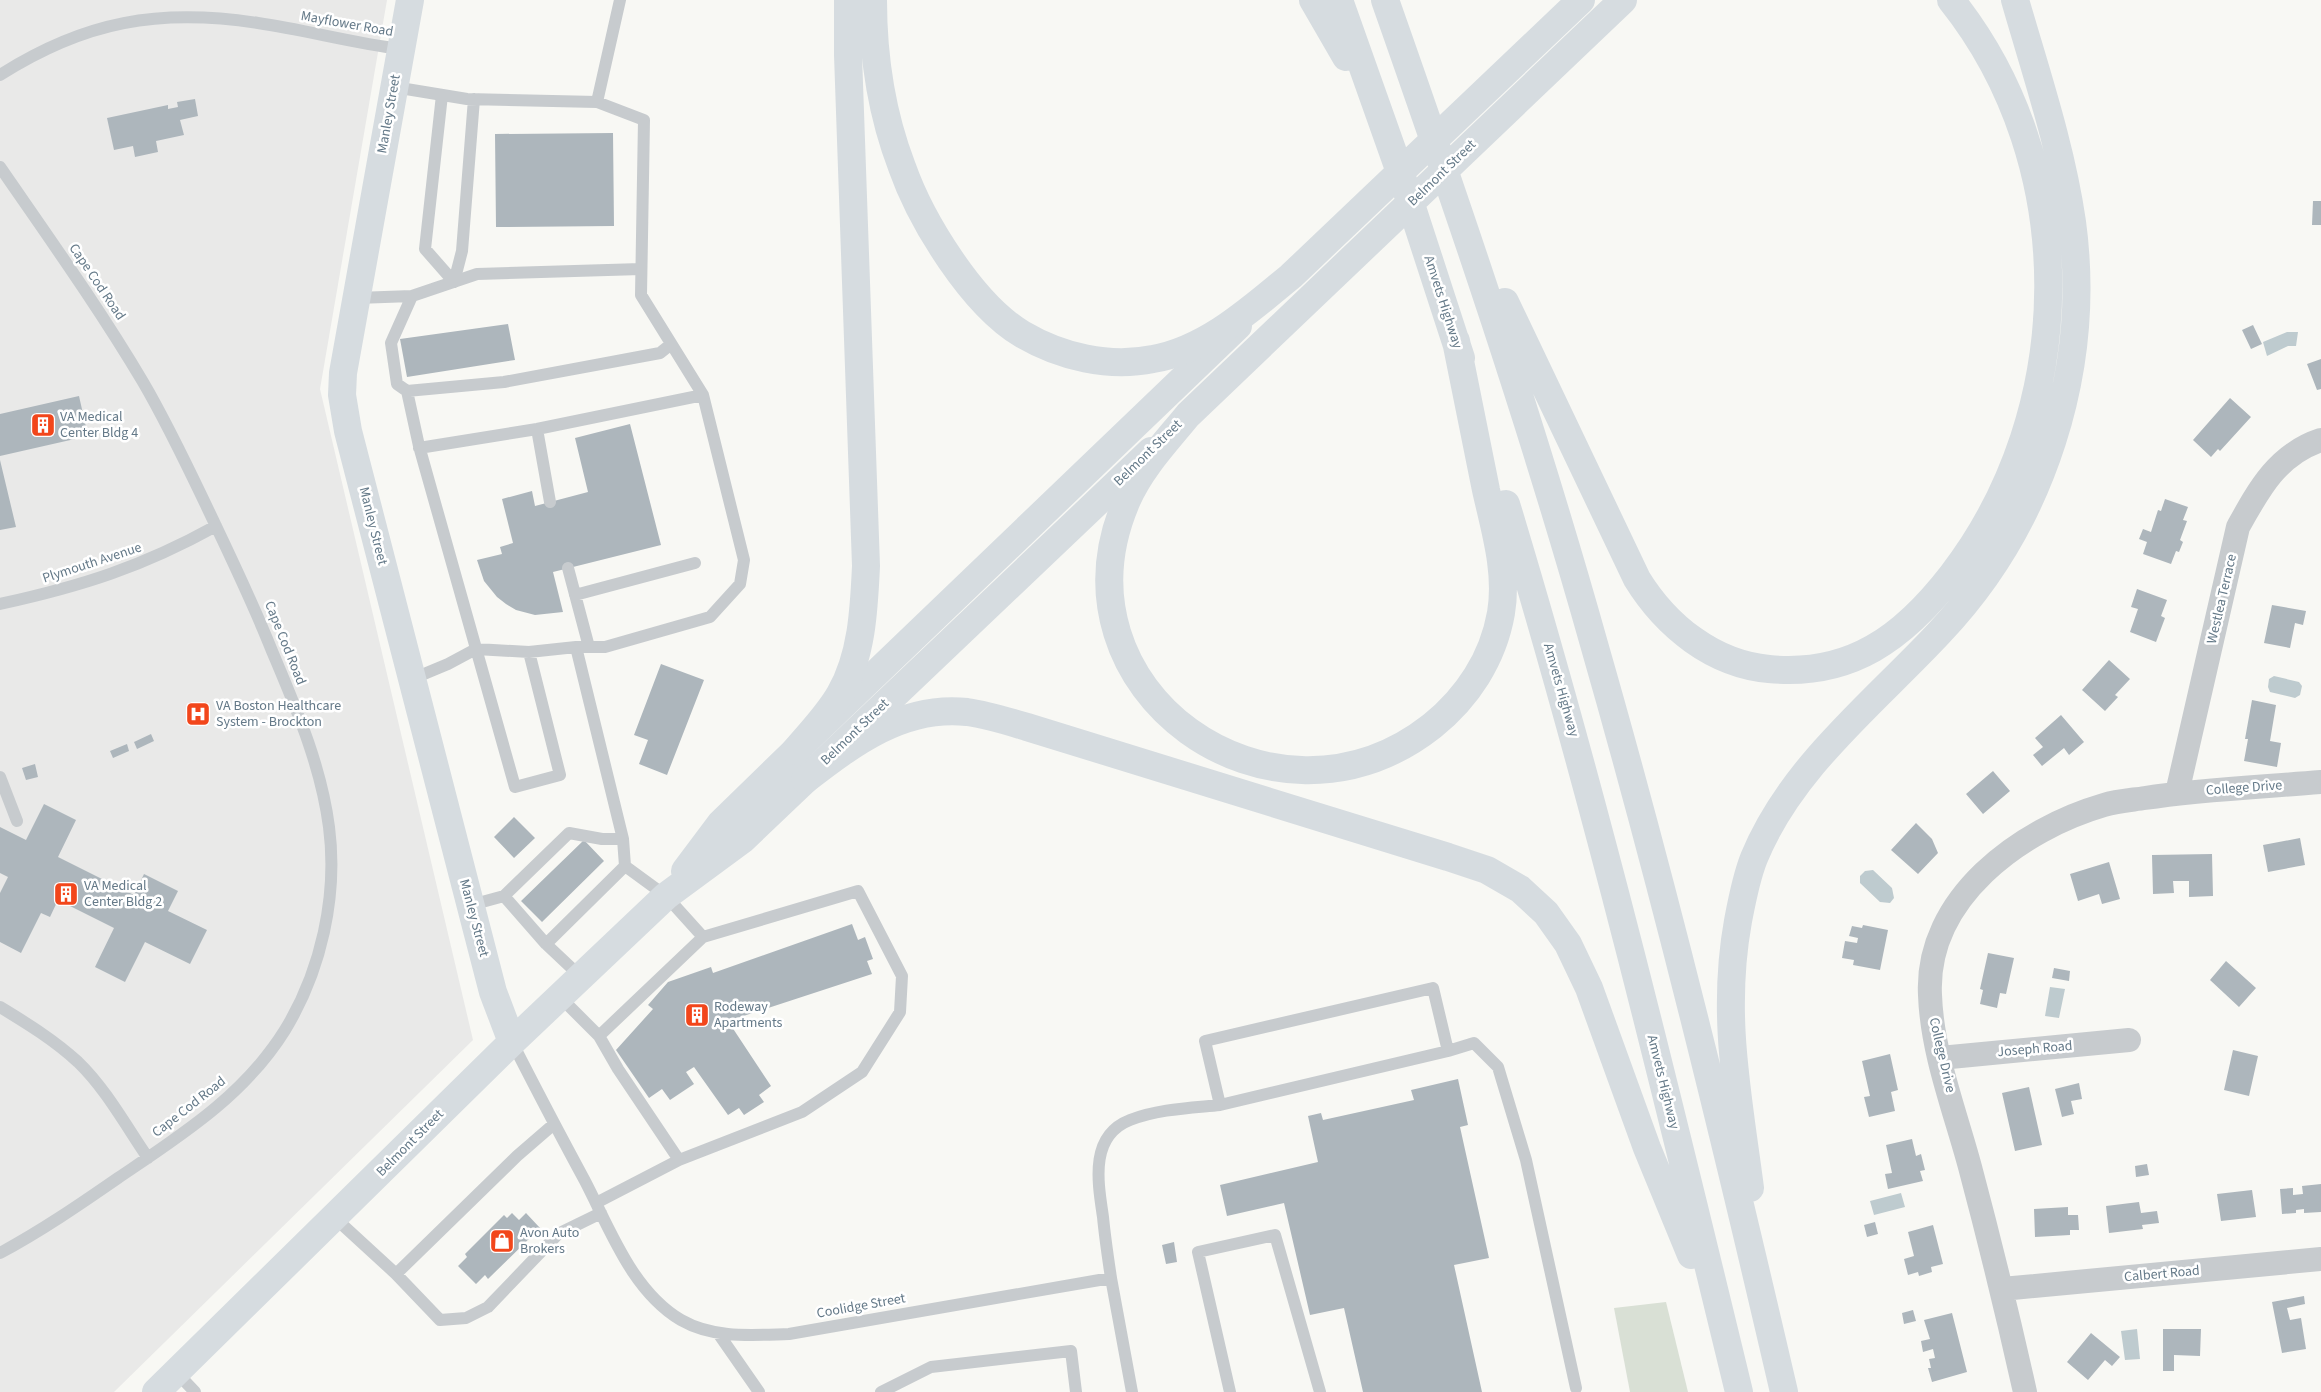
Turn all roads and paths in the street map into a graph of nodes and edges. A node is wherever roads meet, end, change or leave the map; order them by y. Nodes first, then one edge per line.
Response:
1 (410, 0) edge
2 (620, 0) edge
3 (848, 0) edge
4 (873, 0) edge
5 (1313, 0) edge
6 (1339, 0) edge
7 (1385, 0) edge
8 (1581, 0) edge
9 (1623, 0) edge
10 (1951, 0) edge
11 (2015, 0) edge
12 (401, 49) junction
13 (0, 75) edge
14 (394, 87) junction
15 (442, 95) junction
16 (474, 99) junction
17 (597, 102) junction
18 (1382, 118) junction
19 (0, 167) edge
20 (1449, 183) junction
21 (641, 269) junction
22 (1291, 276) junction
23 (454, 282) junction
24 (412, 296) junction
25 (357, 298) junction
26 (1456, 341) junction
27 (670, 345) junction
28 (407, 391) junction
29 (703, 395) junction
30 (1188, 415) junction
31 (537, 429) junction
32 (2321, 440) edge
33 (419, 448) junction
34 (550, 502) dead end
35 (216, 526) junction
36 (695, 563) dead end
37 (568, 568) dead end
38 (575, 595) junction
39 (0, 604) edge
40 (582, 647) junction
41 (476, 649) junction
42 (529, 652) junction
43 (412, 678) junction
44 (794, 751) junction
45 (0, 777) edge
46 (805, 780) junction
47 (2321, 782) edge
48 (2177, 793) junction
49 (16, 821) dead end
50 (623, 839) junction
51 (625, 866) junction
52 (504, 896) junction
53 (666, 896) junction
54 (471, 905) junction
55 (703, 937) junction
56 (546, 944) junction
57 (580, 977) junction
58 (560, 998) junction
59 (0, 1007) edge
60 (599, 1036) junction
61 (2129, 1040) dead end
62 (512, 1042) junction
63 (1448, 1051) junction
64 (1940, 1058) junction
65 (1220, 1105) junction
66 (554, 1124) junction
67 (148, 1158) junction
68 (679, 1160) junction
69 (599, 1208) junction
70 (335, 1218) junction
71 (0, 1253) edge
72 (2321, 1259) edge
73 (396, 1274) junction
74 (1111, 1278) junction
75 (2002, 1289) junction
76 (718, 1333) junction
77 (1770, 1333) junction
78 (1728, 1346) junction
79 (176, 1372) junction
80 (1576, 1388) dead end
81 (156, 1392) edge
82 (195, 1392) edge
83 (759, 1392) edge
84 (882, 1392) edge
85 (1076, 1392) edge
86 (1132, 1392) edge
87 (1230, 1392) edge
88 (1320, 1392) edge
89 (1739, 1392) edge
90 (1784, 1392) edge
91 (2025, 1392) edge

1 - 12 main road, Manley Street
2 - 17 lane
3 - 44 main road
4 - 22 main road
5 - 18 main road
6 - 18 main road, Amvets Highway
7 - 20 main road
8 - 22 main road, Belmont Street
9 - 30 main road, Belmont Street
10 - 20 main road
11 - 77 main road
12 - 13 lane, Mayflower Road
12 - 14 main road, Manley Street
14 - 15 lane
14 - 25 main road, Manley Street
15 - 16 lane
15 - 23 lane
16 - 17 lane
16 - 23 lane
17 - 21 lane
18 - 26 main road, Amvets Highway
19 - 35 lane, Cape Cod Road
20 - 77 main road
21 - 23 lane
21 - 27 lane
22 - 44 main road, Belmont Street
23 - 24 lane
24 - 25 lane
24 - 28 lane
25 - 43 main road, Manley Street
26 - 30 main road
26 - 78 main road, Amvets Highway
27 - 28 lane
27 - 29 lane
28 - 33 lane
29 - 31 lane
29 - 40 lane
30 - 46 main road, Belmont Street
31 - 33 lane
31 - 34 lane
32 - 48 street, Westlea Terrace
33 - 41 lane
35 - 39 lane, Plymouth Avenue
35 - 67 lane, Cape Cod Road
36 - 38 lane
37 - 38 lane
38 - 40 lane
40 - 42 lane
40 - 50 lane
41 - 42 lane
41 - 42 lane
41 - 43 lane
43 - 54 main road, Manley Street
44 - 53 main road, Belmont Street
45 - 49 lane
46 - 53 main road, Belmont Street
46 - 78 main road
47 - 48 street, College Drive
48 - 64 street, College Drive
50 - 51 lane
50 - 52 lane
51 - 53 lane
51 - 56 lane
52 - 54 lane
52 - 56 lane
53 - 55 lane
53 - 57 main road, Belmont Street
54 - 62 main road, Manley Street
55 - 60 lane
55 - 68 lane
56 - 57 lane
57 - 58 main road, Belmont Street
58 - 60 lane
58 - 62 main road, Belmont Street
59 - 67 lane
60 - 68 lane
61 - 64 street, Joseph Road
62 - 66 lane, Coolidge Street
62 - 70 main road, Belmont Street
63 - 65 lane
63 - 65 lane
63 - 80 lane
64 - 75 street, College Drive
65 - 74 lane
66 - 69 lane, Coolidge Street
66 - 73 lane
67 - 71 lane, Cape Cod Road
68 - 69 lane
69 - 73 lane
69 - 76 lane, Coolidge Street
70 - 73 lane
70 - 79 main road, Belmont Street
72 - 75 street, Calbert Road
74 - 76 lane, Coolidge Street
74 - 86 lane
75 - 91 street, College Drive
76 - 83 lane
77 - 90 main road
78 - 89 main road, Amvets Highway
79 - 81 main road, Belmont Street
79 - 82 lane
84 - 85 lane
87 - 88 lane

